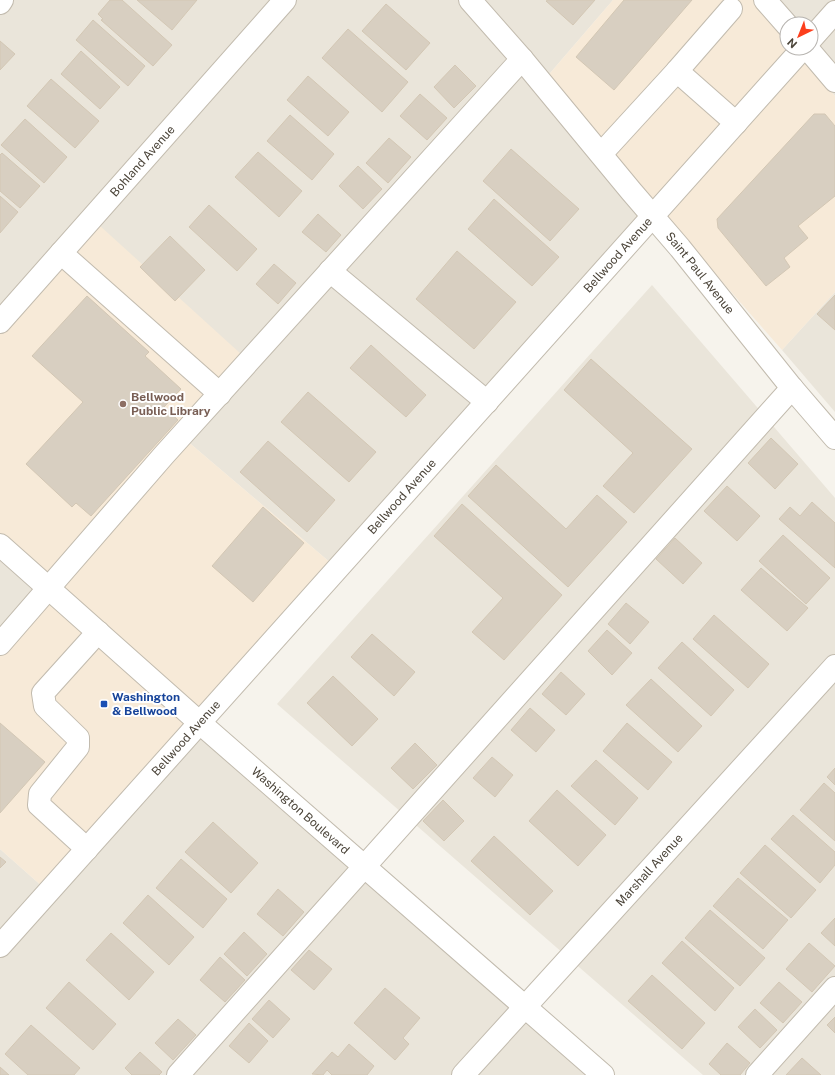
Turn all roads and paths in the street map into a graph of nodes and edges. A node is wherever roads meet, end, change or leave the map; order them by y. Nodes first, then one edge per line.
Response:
1 (2, 0) edge
2 (285, 0) edge
3 (470, 0) edge
4 (765, 0) edge
5 (0, 3) edge
6 (731, 10) dead end
7 (835, 12) edge
8 (779, 16) edge
9 (819, 30) edge
10 (796, 56) edge
11 (814, 56) edge
12 (522, 59) junction
13 (677, 71) junction
14 (835, 81) edge
15 (736, 123) junction
16 (601, 154) junction
17 (653, 216) junction
18 (61, 253) junction
19 (330, 271) junction
20 (0, 322) edge
21 (792, 388) junction
22 (220, 394) junction
23 (486, 402) junction
24 (835, 438) edge
25 (0, 545) edge
26 (49, 589) junction
27 (98, 632) junction
28 (0, 644) edge
29 (835, 666) edge
30 (200, 722) junction
31 (87, 849) junction
32 (364, 866) junction
33 (0, 946) edge
34 (835, 988) edge
35 (524, 1006) junction
36 (178, 1075) edge
37 (463, 1075) edge
38 (603, 1075) edge
39 (757, 1075) edge

1 - 5 street
2 - 18 street, Bohland Avenue
3 - 12 street, Saint Paul Avenue
4 - 8 street
6 - 13 street
7 - 9 street
10 - 15 street, Bellwood Avenue
11 - 14 street
12 - 16 street, Saint Paul Avenue
12 - 19 street
13 - 15 street
13 - 16 street
15 - 17 street, Bellwood Avenue
16 - 17 street, Saint Paul Avenue
17 - 21 street, Saint Paul Avenue
17 - 23 street, Bellwood Avenue
18 - 20 street, Bohland Avenue
18 - 22 street
19 - 22 street
19 - 23 street
21 - 24 street, Saint Paul Avenue
21 - 32 street
22 - 26 street
23 - 30 street, Bellwood Avenue
25 - 26 street, Washington Boulevard
26 - 27 street, Washington Boulevard
26 - 28 street
27 - 30 street, Washington Boulevard
27 - 31 street
29 - 35 street, Marshall Avenue
30 - 31 street, Bellwood Avenue
30 - 32 street, Washington Boulevard
31 - 33 street, Bellwood Avenue
32 - 35 street, Washington Boulevard
32 - 36 street
34 - 39 street
35 - 37 street, Marshall Avenue
35 - 38 street, Washington Boulevard

